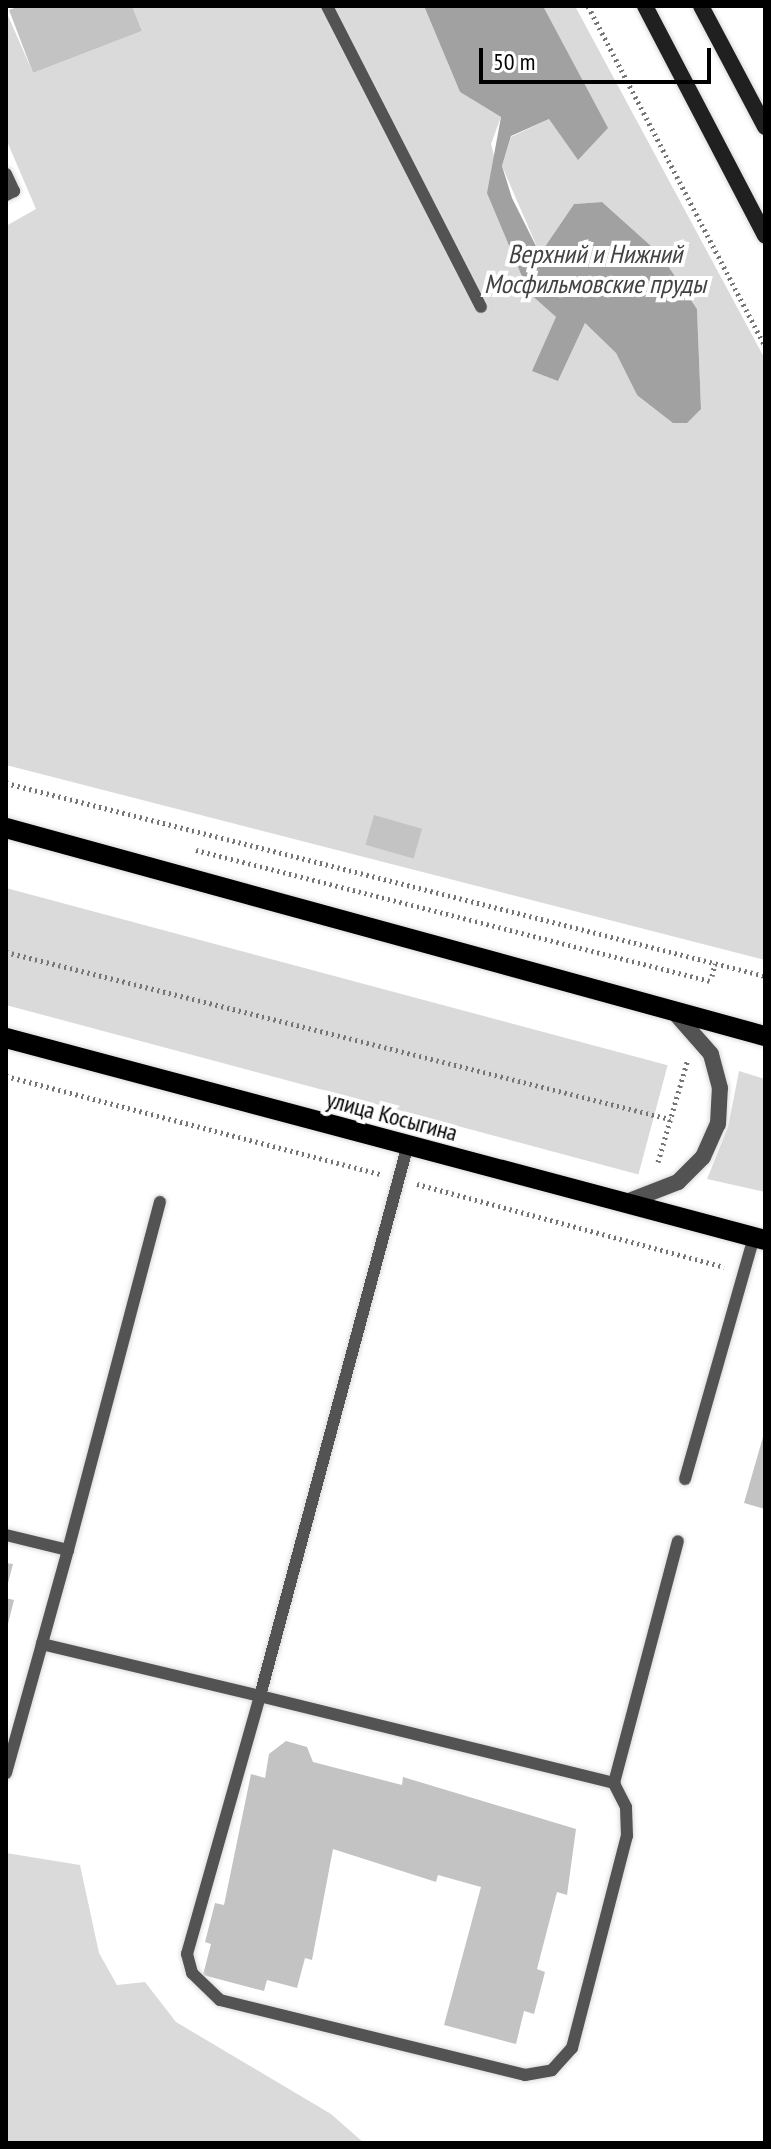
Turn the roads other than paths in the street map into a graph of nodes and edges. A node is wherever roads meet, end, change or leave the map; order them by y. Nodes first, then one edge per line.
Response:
1 (327, 6) edge
2 (645, 6) edge
3 (701, 6) edge
4 (765, 127) edge
5 (6, 174) edge
6 (6, 195) edge
7 (765, 236) edge
8 (481, 307) dead end
9 (6, 828) edge
10 (665, 1004) junction
11 (765, 1036) edge
12 (6, 1038) edge
13 (407, 1148) junction
14 (160, 1202) dead end
15 (615, 1204) junction
16 (760, 1238) edge
17 (685, 1479) dead end
18 (6, 1535) edge
19 (678, 1541) dead end
20 (68, 1550) junction
21 (42, 1644) junction
22 (260, 1696) junction
23 (6, 1773) edge
24 (614, 1783) junction

1 - 8 lane
2 - 7 main road
3 - 4 main road
5 - 6 lane
9 - 10 main road
10 - 11 main road
10 - 15 street
12 - 13 main road, улица Косыгина
13 - 15 main road, улица Косыгина
13 - 22 lane
14 - 20 lane
15 - 16 main road, улица Косыгина
16 - 17 lane
18 - 20 lane
19 - 24 lane
20 - 21 lane
21 - 22 lane
21 - 23 lane
22 - 24 lane
22 - 24 lane

